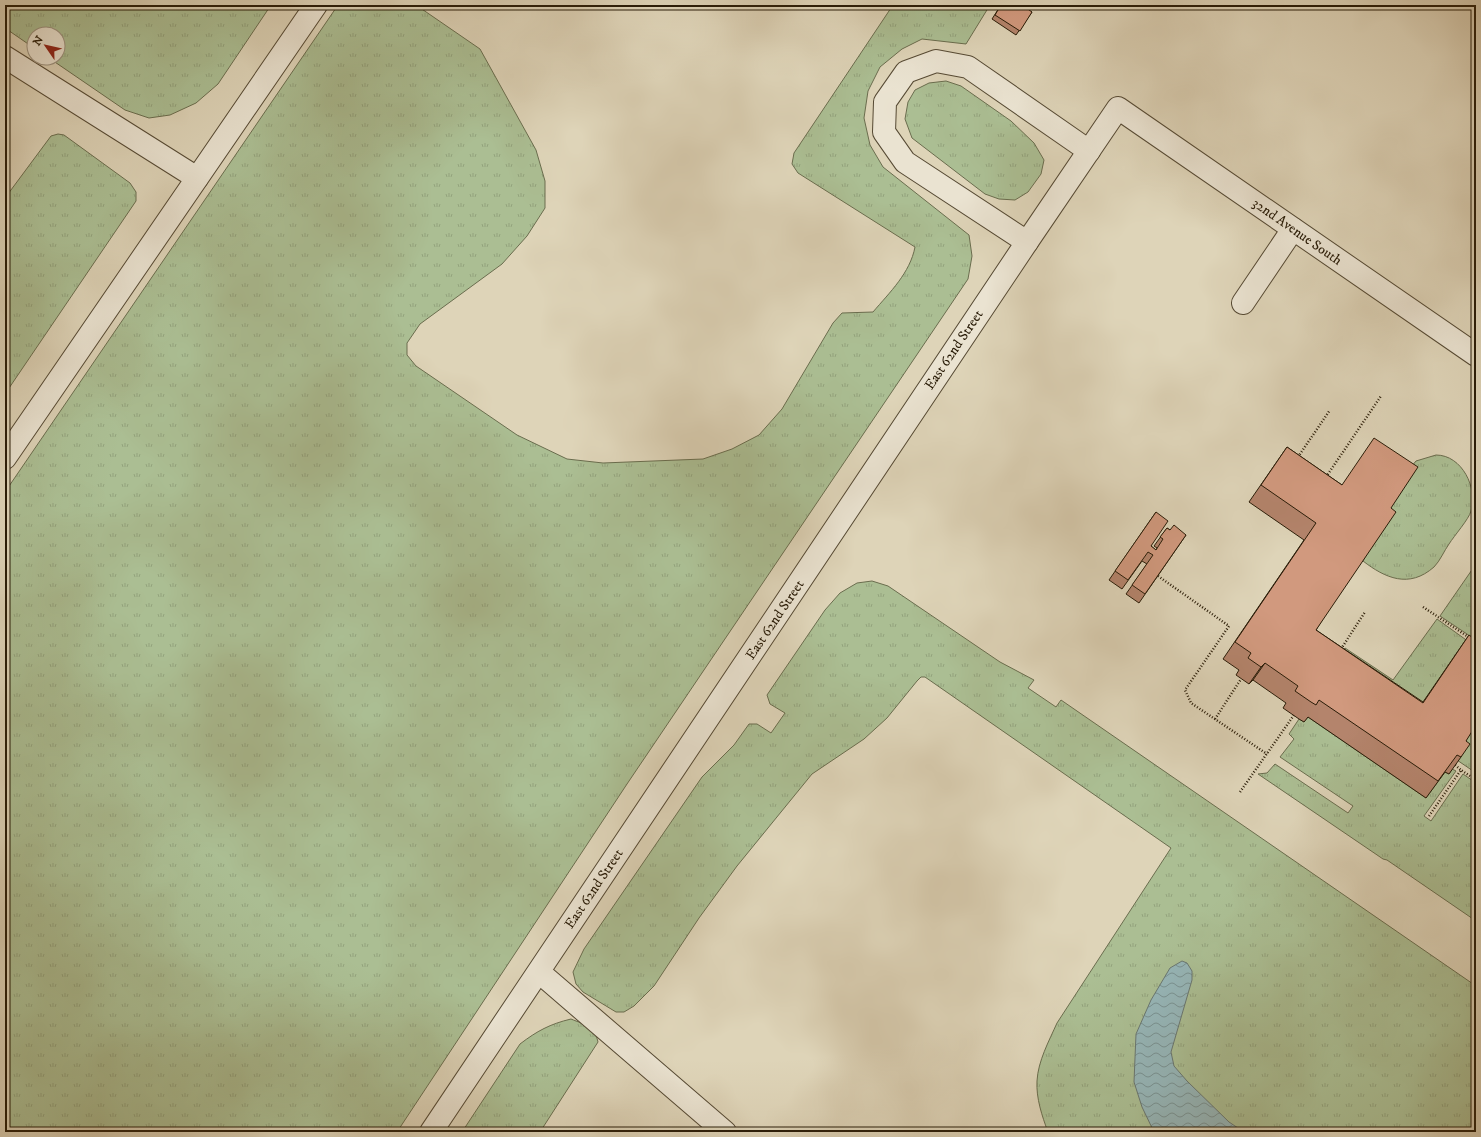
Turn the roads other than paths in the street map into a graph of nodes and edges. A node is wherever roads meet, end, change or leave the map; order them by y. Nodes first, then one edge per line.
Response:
1 (316, 5) edge
2 (5, 57) edge
3 (1118, 108) joint
4 (1089, 151) junction
5 (197, 178) junction
6 (1293, 229) junction
7 (1027, 242) junction
8 (1243, 303) dead end
9 (1476, 355) edge
10 (5, 458) edge
11 (539, 972) junction
12 (431, 1132) edge
13 (724, 1132) edge

1 - 5 street
2 - 5 street
3 - 4 street, East 62nd Street
3 - 6 street, 32nd Avenue South
4 - 7 street, East 62nd Street
4 - 7 street
5 - 10 street
6 - 8 street
6 - 9 street, 32nd Avenue South
7 - 11 street, East 62nd Street
11 - 12 street, East 62nd Street
11 - 13 street

